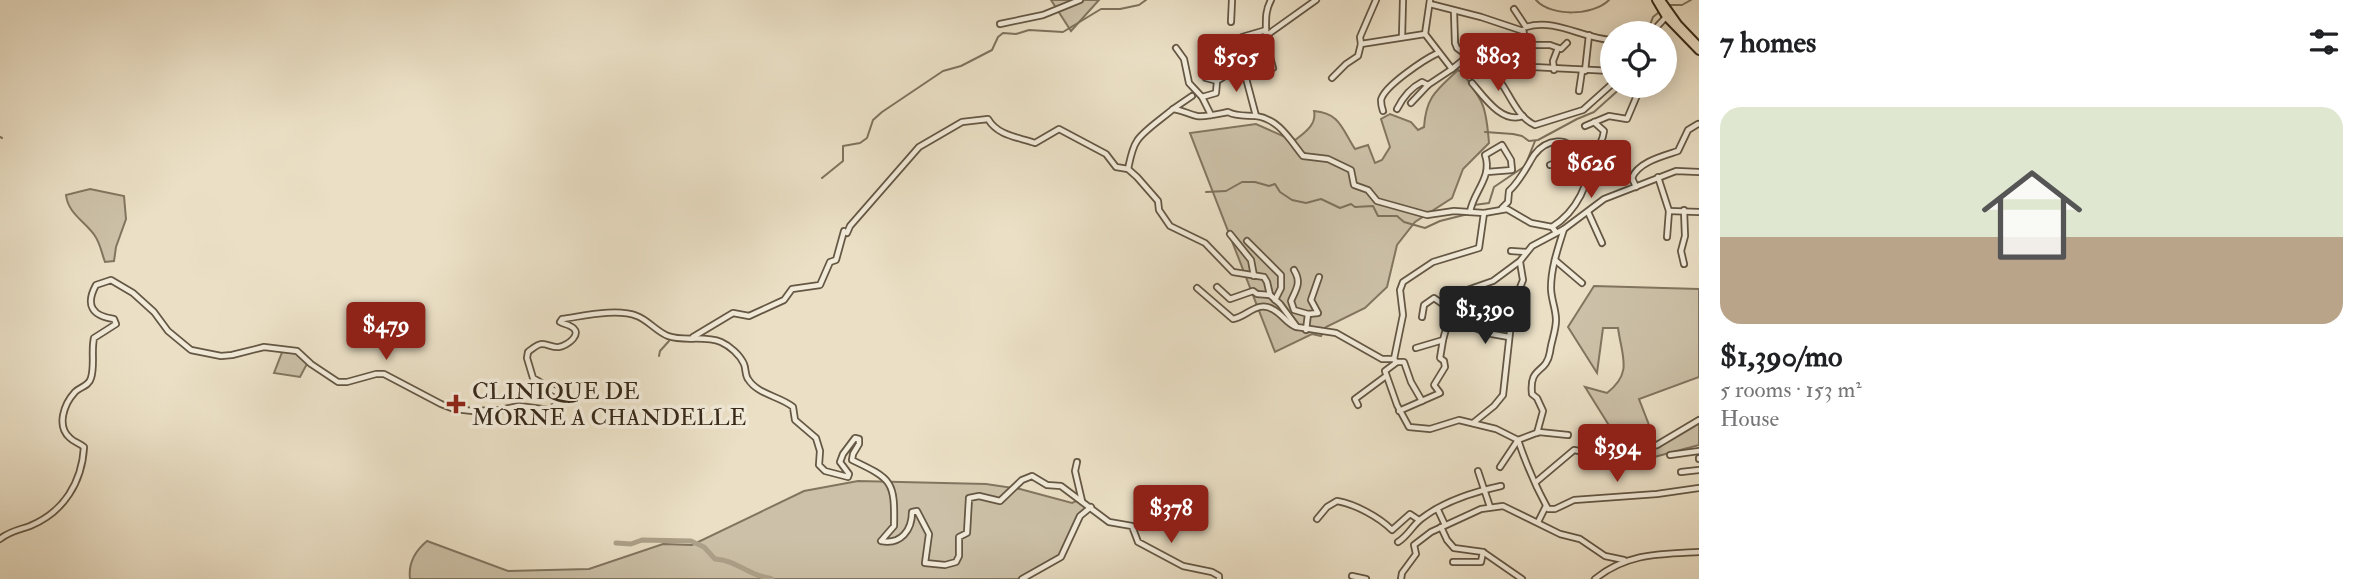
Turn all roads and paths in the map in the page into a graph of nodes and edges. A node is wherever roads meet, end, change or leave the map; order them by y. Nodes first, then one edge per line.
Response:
1 (1080, 0) edge
2 (1232, 0) edge
3 (1270, 0) edge
4 (1316, 0) edge
5 (1376, 0) edge
6 (1403, 0) edge
7 (1430, 2) edge
8 (1514, 9) dead end
9 (1664, 9) edge
10 (1454, 12) junction
11 (1231, 22) dead end
12 (1000, 24) dead end
13 (1524, 29) junction
14 (1266, 34) junction
15 (1425, 34) junction
16 (1589, 35) junction
17 (1242, 37) dead end
18 (1402, 37) junction
19 (1600, 37) edge
20 (1567, 43) dead end
21 (1361, 44) junction
22 (1505, 45) dead end
23 (1527, 45) junction
24 (1176, 48) dead end
25 (1558, 48) junction
26 (1698, 48) edge
27 (1438, 53) junction
28 (1468, 56) junction
29 (1243, 67) junction
30 (1273, 68) dead end
31 (1452, 69) junction
32 (1554, 70) junction
33 (1584, 71) junction
34 (1600, 71) edge
35 (1206, 78) dead end
36 (1332, 78) dead end
37 (1217, 81) junction
38 (1472, 83) dead end
39 (1428, 85) junction
40 (1579, 92) dead end
41 (1600, 95) edge
42 (1192, 96) dead end
43 (1202, 97) junction
44 (1636, 98) edge
45 (1411, 103) dead end
46 (1173, 109) junction
47 (1397, 109) dead end
48 (1383, 111) dead end
49 (1211, 115) junction
50 (1256, 116) junction
51 (1523, 116) junction
52 (1594, 122) junction
53 (1698, 124) edge
54 (1584, 126) dead end
55 (1589, 153) junction
56 (1578, 155) junction
57 (1550, 165) dead end
58 (1128, 169) junction
59 (1488, 172) junction
60 (1699, 172) edge
61 (1658, 177) junction
62 (1636, 187) junction
63 (1502, 208) junction
64 (1684, 210) junction
65 (1670, 211) junction
66 (1470, 212) junction
67 (1588, 212) junction
68 (1699, 212) edge
69 (1484, 213) junction
70 (1552, 227) junction
71 (1564, 229) junction
72 (1556, 232) junction
73 (1230, 234) dead end
74 (1667, 237) dead end
75 (1247, 242) dead end
76 (1602, 243) dead end
77 (1511, 251) dead end
78 (1526, 252) junction
79 (1555, 260) junction
80 (1520, 261) junction
81 (1684, 264) dead end
82 (1294, 270) dead end
83 (1254, 276) junction
84 (1320, 277) dead end
85 (1582, 283) dead end
86 (1217, 287) dead end
87 (1197, 288) dead end
88 (1270, 295) junction
89 (1275, 300) junction
90 (1443, 303) junction
91 (1308, 314) junction
92 (1422, 317) dead end
93 (1469, 326) dead end
94 (1297, 327) junction
95 (1306, 330) junction
96 (693, 337) junction
97 (1509, 337) junction
98 (1443, 340) junction
99 (1416, 348) dead end
100 (1395, 361) junction
101 (1386, 375) junction
102 (1362, 401) dead end
103 (1422, 401) junction
104 (1399, 411) junction
105 (1699, 420) edge
106 (1473, 423) junction
107 (1536, 433) junction
108 (1568, 435) dead end
109 (1518, 440) junction
110 (1699, 452) edge
111 (1670, 455) dead end
112 (1077, 462) dead end
113 (1500, 467) dead end
114 (1699, 470) edge
115 (1478, 471) dead end
116 (1681, 472) dead end
117 (1536, 482) junction
118 (1501, 486) dead end
119 (1699, 488) edge
120 (1485, 489) junction
121 (1082, 501) junction
122 (1546, 506) junction
123 (1091, 507) junction
124 (1490, 507) junction
125 (1438, 510) junction
126 (1317, 519) dead end
127 (1419, 520) junction
128 (1538, 522) junction
129 (1443, 526) junction
130 (0, 539) edge
131 (1398, 542) dead end
132 (1483, 552) junction
133 (1699, 552) edge
134 (1624, 561) junction
135 (1452, 562) dead end
136 (1352, 576) dead end
137 (1022, 579) edge
138 (1219, 579) edge
139 (1366, 579) edge
140 (1401, 579) edge
141 (1522, 579) edge
142 (1595, 579) edge

1 - 12 street
2 - 11 street
3 - 14 street
4 - 14 street
5 - 21 street
6 - 18 street
7 - 10 street
7 - 15 street
8 - 13 street
9 - 26 main road
10 - 13 street
10 - 28 street
13 - 16 street
13 - 23 street
14 - 17 street
14 - 29 street
14 - 30 street
15 - 18 street
15 - 27 street
16 - 19 street
16 - 33 street
18 - 21 street
20 - 25 street
21 - 36 street
22 - 23 street
23 - 25 street
23 - 32 street
24 - 43 street
25 - 32 street
27 - 31 street
27 - 48 street
28 - 31 street
28 - 51 street
29 - 37 street
29 - 50 street
31 - 39 street
32 - 33 street
33 - 34 street
33 - 40 street
35 - 37 street
37 - 43 street
38 - 51 street
39 - 45 street
39 - 47 street
41 - 51 street
42 - 46 street
43 - 49 street
44 - 52 street
46 - 49 street
46 - 58 street
49 - 50 street
50 - 66 street
52 - 54 street
52 - 55 street
53 - 62 street
55 - 56 street
55 - 70 street
56 - 57 street
56 - 63 street
58 - 83 street
58 - 96 street
59 - 59 street
59 - 66 street
60 - 61 street
61 - 62 street
61 - 65 street
62 - 67 street
63 - 69 street
63 - 70 street
64 - 65 street
64 - 68 street
64 - 81 street
65 - 74 street
66 - 69 street
67 - 71 street
67 - 76 street
69 - 100 street
70 - 72 street
71 - 72 street
71 - 79 street
72 - 78 street
73 - 83 street
75 - 89 street
77 - 78 street
78 - 80 street
79 - 85 street
79 - 107 street
80 - 90 street
80 - 97 street
82 - 91 street
83 - 88 street
84 - 91 street
86 - 88 street
87 - 94 street
88 - 89 street
89 - 94 street
90 - 92 street
90 - 98 street
91 - 95 street
93 - 97 street
94 - 95 street
95 - 100 street
96 - 121 street
96 - 130 street
97 - 106 street
98 - 99 street
98 - 103 street
100 - 101 street
100 - 103 street
101 - 102 street
101 - 104 street
103 - 104 street
104 - 106 street
105 - 117 street
106 - 109 street
107 - 108 street
107 - 109 street
109 - 113 street
109 - 117 street
110 - 111 street
112 - 121 street
114 - 116 street
115 - 120 street
117 - 122 street
118 - 120 street
119 - 122 street
120 - 124 street
120 - 125 street
121 - 123 street
122 - 128 street
123 - 137 street
123 - 138 street
124 - 128 street
124 - 129 street
125 - 127 street
125 - 129 street
126 - 127 street
127 - 131 street
128 - 134 street
129 - 132 street
129 - 140 street
132 - 135 street
132 - 141 street
133 - 134 street
134 - 142 street
136 - 139 street

